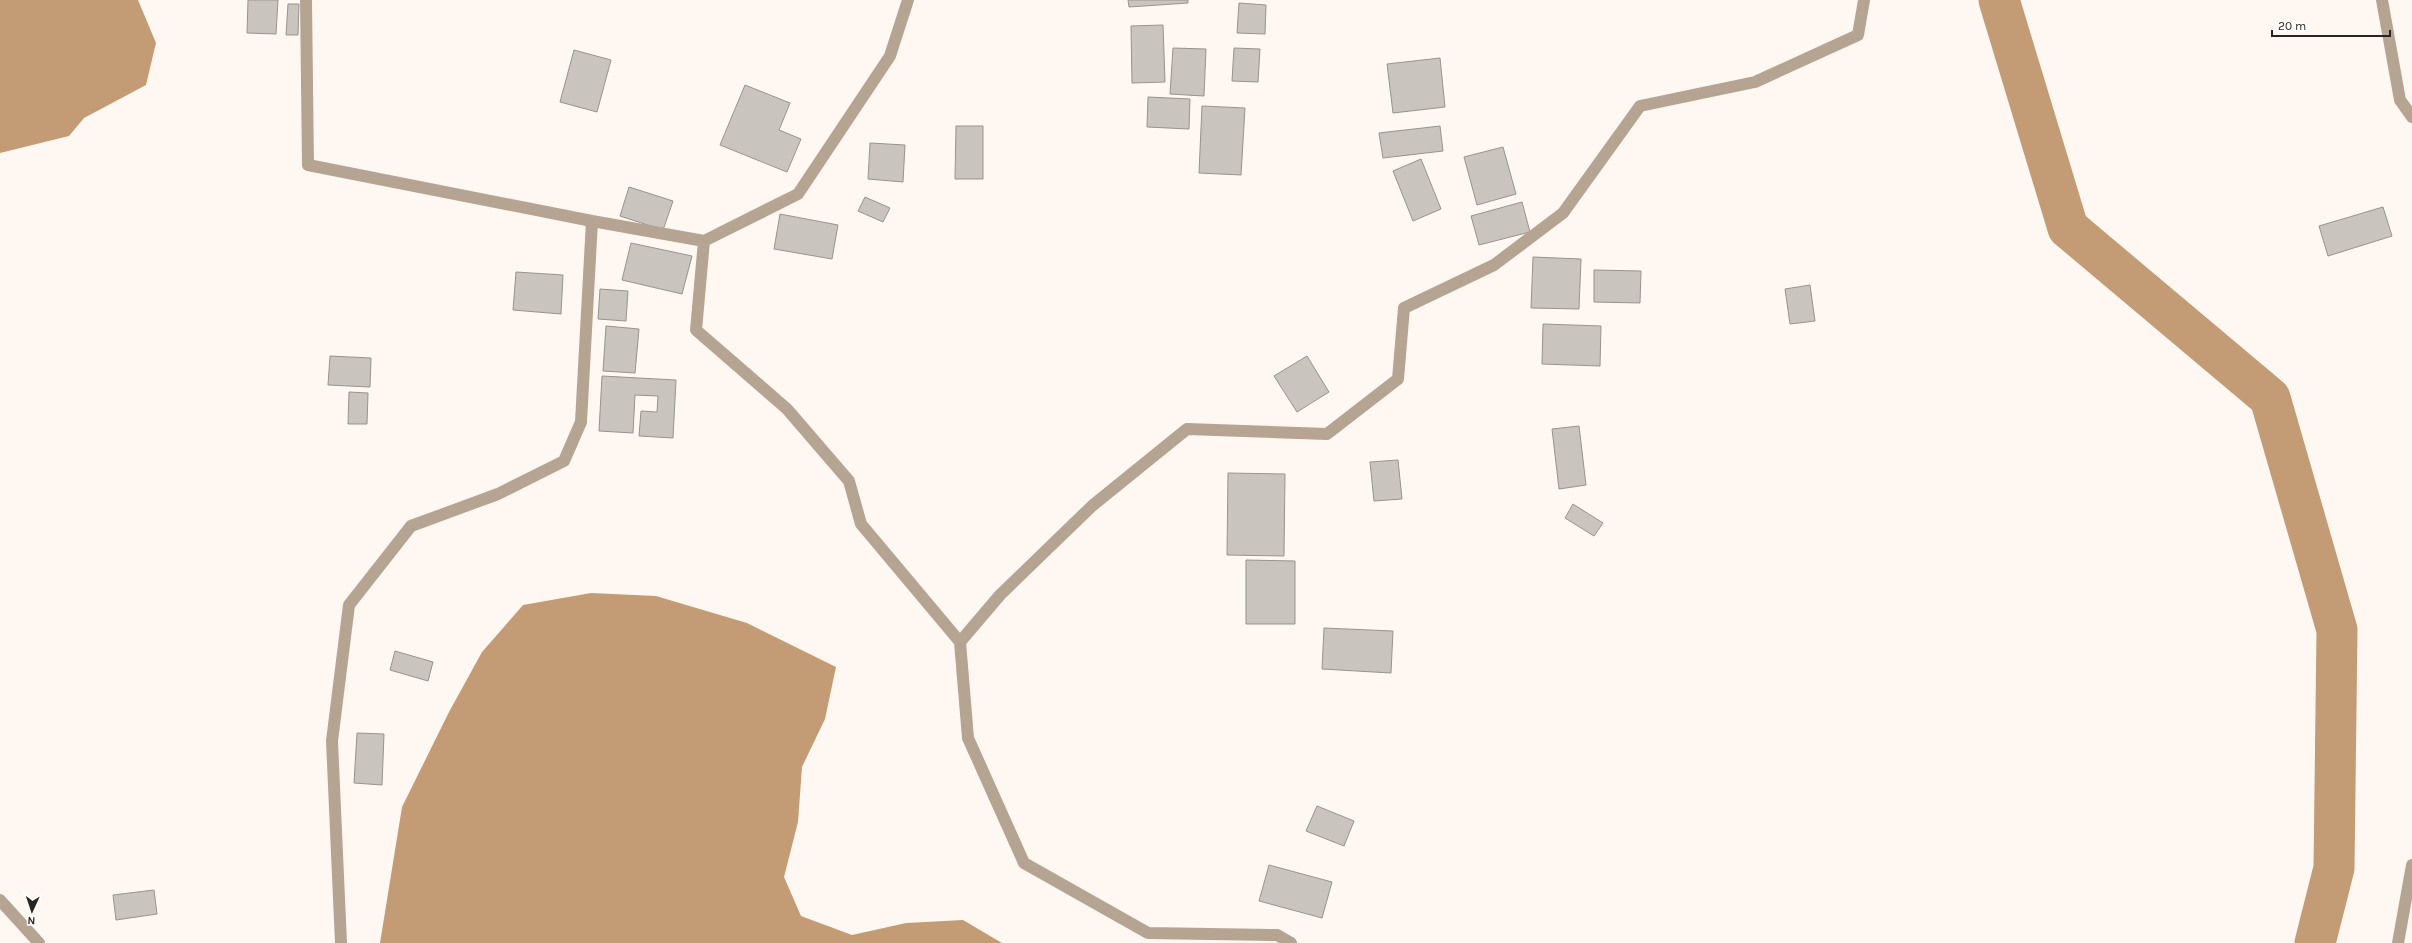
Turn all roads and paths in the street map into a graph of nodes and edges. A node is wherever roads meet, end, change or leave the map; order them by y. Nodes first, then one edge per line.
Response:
1 (306, 0) edge
2 (908, 0) edge
3 (1864, 0) edge
4 (2382, 0) edge
5 (2412, 117) edge
6 (592, 221) junction
7 (704, 241) junction
8 (960, 642) junction
9 (2412, 865) edge
10 (0, 900) edge
11 (1148, 938) edge
12 (39, 943) edge
13 (341, 943) edge
14 (1291, 943) edge
15 (2398, 943) edge

1 - 6 street
2 - 7 street
3 - 8 street
4 - 5 street
6 - 7 street
6 - 13 street
7 - 8 street
8 - 11 street
9 - 15 street
10 - 12 street
11 - 14 street

